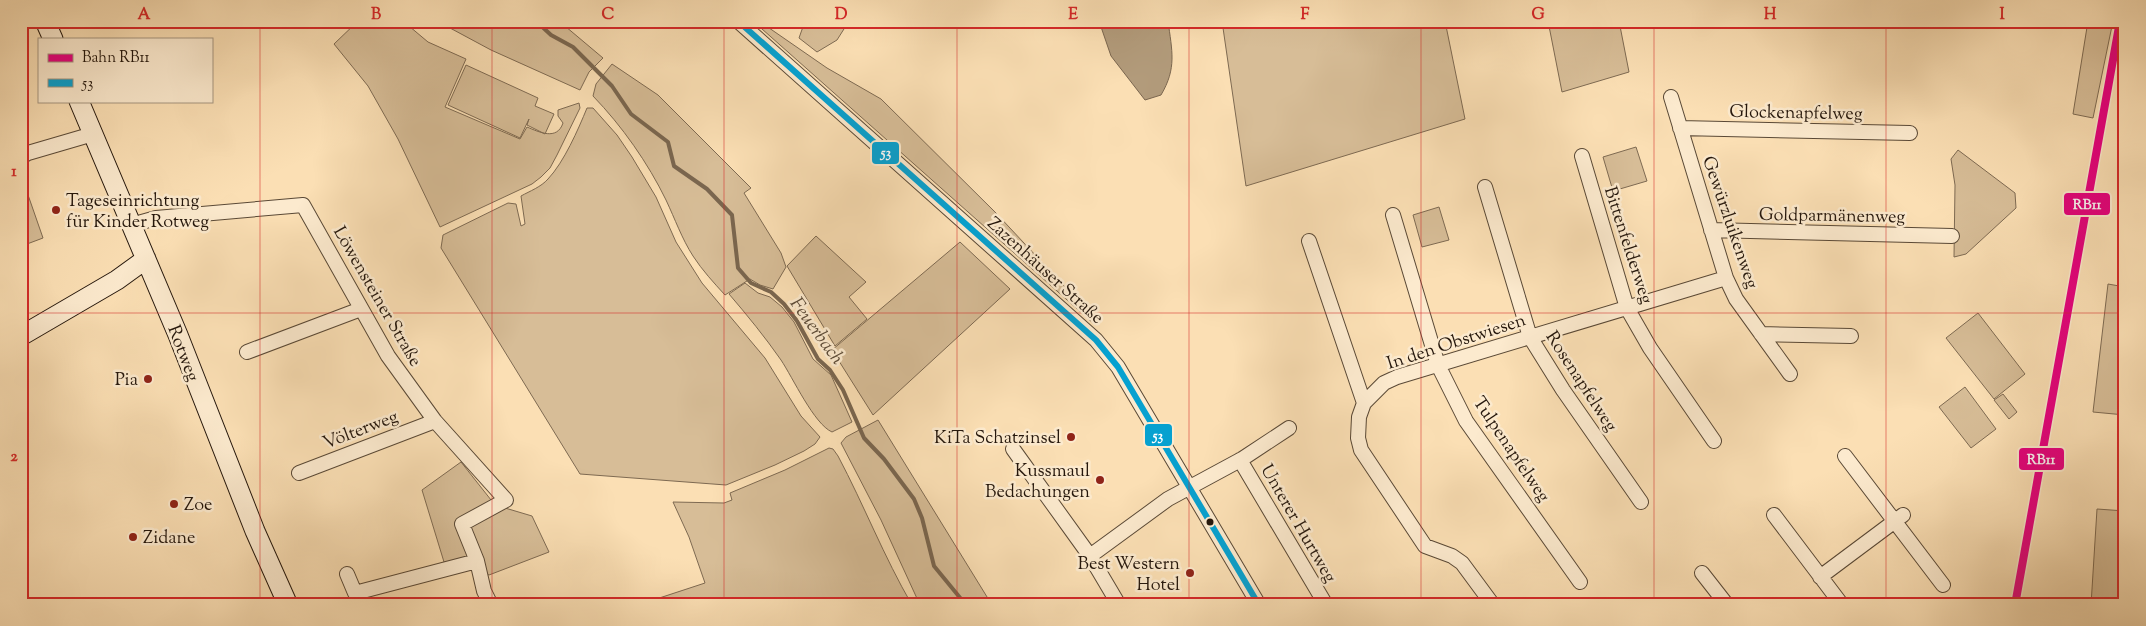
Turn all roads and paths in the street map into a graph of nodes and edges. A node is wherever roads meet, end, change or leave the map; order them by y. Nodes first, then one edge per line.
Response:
1 (45, 21) edge
2 (738, 21) edge
3 (53, 38) edge
4 (1671, 97) dead end
5 (79, 102) edge
6 (1680, 128) junction
7 (1910, 133) dead end
8 (92, 134) junction
9 (21, 140) edge
10 (24, 155) edge
11 (1582, 156) dead end
12 (1485, 186) dead end
13 (1393, 215) dead end
14 (131, 225) junction
15 (1711, 230) junction
16 (1952, 236) dead end
17 (1309, 242) dead end
18 (146, 259) junction
19 (1726, 278) junction
20 (1627, 308) junction
21 (361, 310) junction
22 (1761, 334) junction
23 (21, 336) edge
24 (1850, 336) dead end
25 (1530, 337) junction
26 (248, 352) dead end
27 (1438, 365) junction
28 (1790, 374) dead end
29 (1364, 403) junction
30 (435, 421) junction
31 (1289, 428) dead end
32 (1714, 441) dead end
33 (1013, 449) dead end
34 (1846, 456) dead end
35 (1240, 460) junction
36 (299, 473) dead end
37 (1190, 487) junction
38 (1641, 502) dead end
39 (1774, 515) dead end
40 (1899, 518) junction
41 (1090, 556) junction
42 (477, 562) junction
43 (1702, 573) dead end
44 (347, 574) dead end
45 (1820, 577) junction
46 (1580, 582) dead end
47 (1943, 585) dead end
48 (288, 605) edge
49 (491, 605) edge
50 (1119, 605) edge
51 (1259, 605) edge
52 (1326, 605) edge
53 (1493, 605) edge
54 (1726, 605) edge
55 (1842, 605) edge

1 - 3 main road
2 - 37 street, Zazenhäuser Straße
4 - 6 street, Gewürzluikenweg
5 - 8 main road, Rotweg
6 - 7 street, Glockenapfelweg
6 - 15 street, Gewürzluikenweg
8 - 10 street
8 - 14 main road, Rotweg
9 - 10 street
11 - 20 street, Bittenfelderweg
12 - 25 street, Rosenapfelweg
13 - 27 street, Tulpenapfelweg
14 - 18 main road, Rotweg
14 - 21 street, Löwensteiner Straße
15 - 16 street, Goldparmänenweg
15 - 19 street, Gewürzluikenweg
17 - 29 street
18 - 23 main road
18 - 48 main road, Rotweg
19 - 20 street, In den Obstwiesen
19 - 22 street, Gewürzluikenweg
20 - 25 street, In den Obstwiesen
20 - 32 street, Bittenfelderweg
21 - 26 street
21 - 30 street, Löwensteiner Straße
22 - 24 street
22 - 28 street, Gewürzluikenweg
25 - 27 street, In den Obstwiesen
25 - 38 street, Rosenapfelweg
27 - 29 street, In den Obstwiesen
27 - 46 street, Tulpenapfelweg
29 - 53 street
30 - 36 street, Völterweg
30 - 42 street, Löwensteiner Straße
31 - 35 street, Unterer Hurtweg
33 - 41 street
34 - 40 street
35 - 37 street, Unterer Hurtweg
35 - 52 street, Unterer Hurtweg
37 - 41 street, Unterer Hurtweg
37 - 51 street, Zazenhäuser Straße
39 - 45 street
40 - 45 street
40 - 47 street
41 - 50 street
42 - 44 street
42 - 49 street, Löwensteiner Straße
43 - 54 street
45 - 55 street

